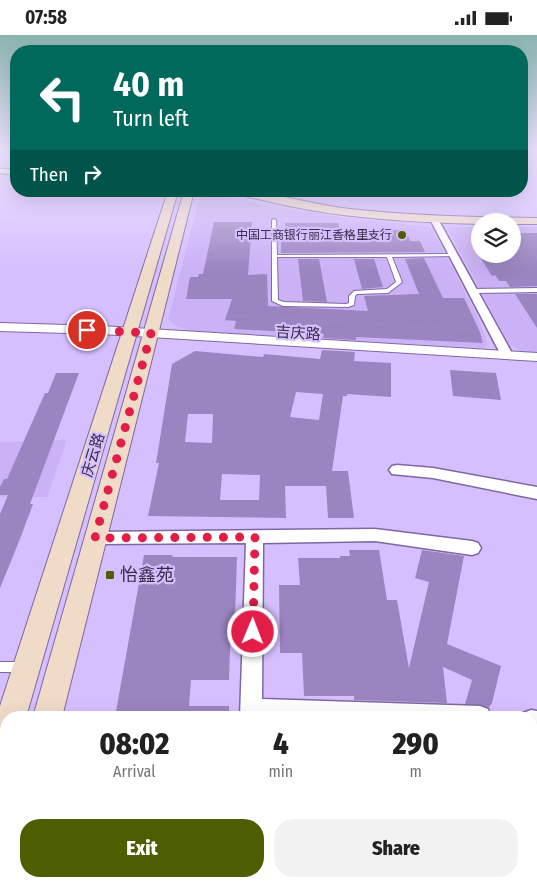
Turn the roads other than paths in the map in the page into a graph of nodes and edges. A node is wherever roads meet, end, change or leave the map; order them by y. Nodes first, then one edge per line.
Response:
1 (184, 197) edge
2 (185, 197) edge
3 (267, 197) edge
4 (313, 197) edge
5 (537, 211) edge
6 (434, 219) junction
7 (274, 220) dead end
8 (537, 221) edge
9 (453, 255) junction
10 (389, 256) junction
11 (275, 257) junction
12 (537, 290) edge
13 (472, 291) junction
14 (0, 327) edge
15 (128, 335) junction
16 (150, 336) junction
17 (507, 355) junction
18 (537, 357) edge
19 (537, 364) edge
20 (397, 470) dead end
21 (537, 493) edge
22 (255, 537) junction
23 (95, 538) junction
24 (472, 548) dead end
25 (0, 667) edge
26 (27, 667) junction
27 (13, 711) edge
28 (50, 711) edge
29 (251, 711) edge

1 - 15 main road, 庆云路
2 - 16 main road, 庆云路
3 - 6 main road
4 - 5 main road
6 - 8 main road
6 - 9 street
7 - 11 lane
9 - 10 lane
9 - 13 street
10 - 11 lane
10 - 11 lane
12 - 13 lane
13 - 17 street
14 - 15 street, 吉庆路
15 - 16 street, 吉庆路
15 - 26 main road, 庆云路
16 - 17 street, 吉庆路
16 - 19 street, 吉庆路
16 - 23 main road, 庆云路
17 - 18 street, 吉庆路
20 - 21 street
22 - 23 street
22 - 24 street
22 - 29 street
23 - 28 main road, 庆云路
25 - 26 lane
26 - 27 main road, 庆云路

